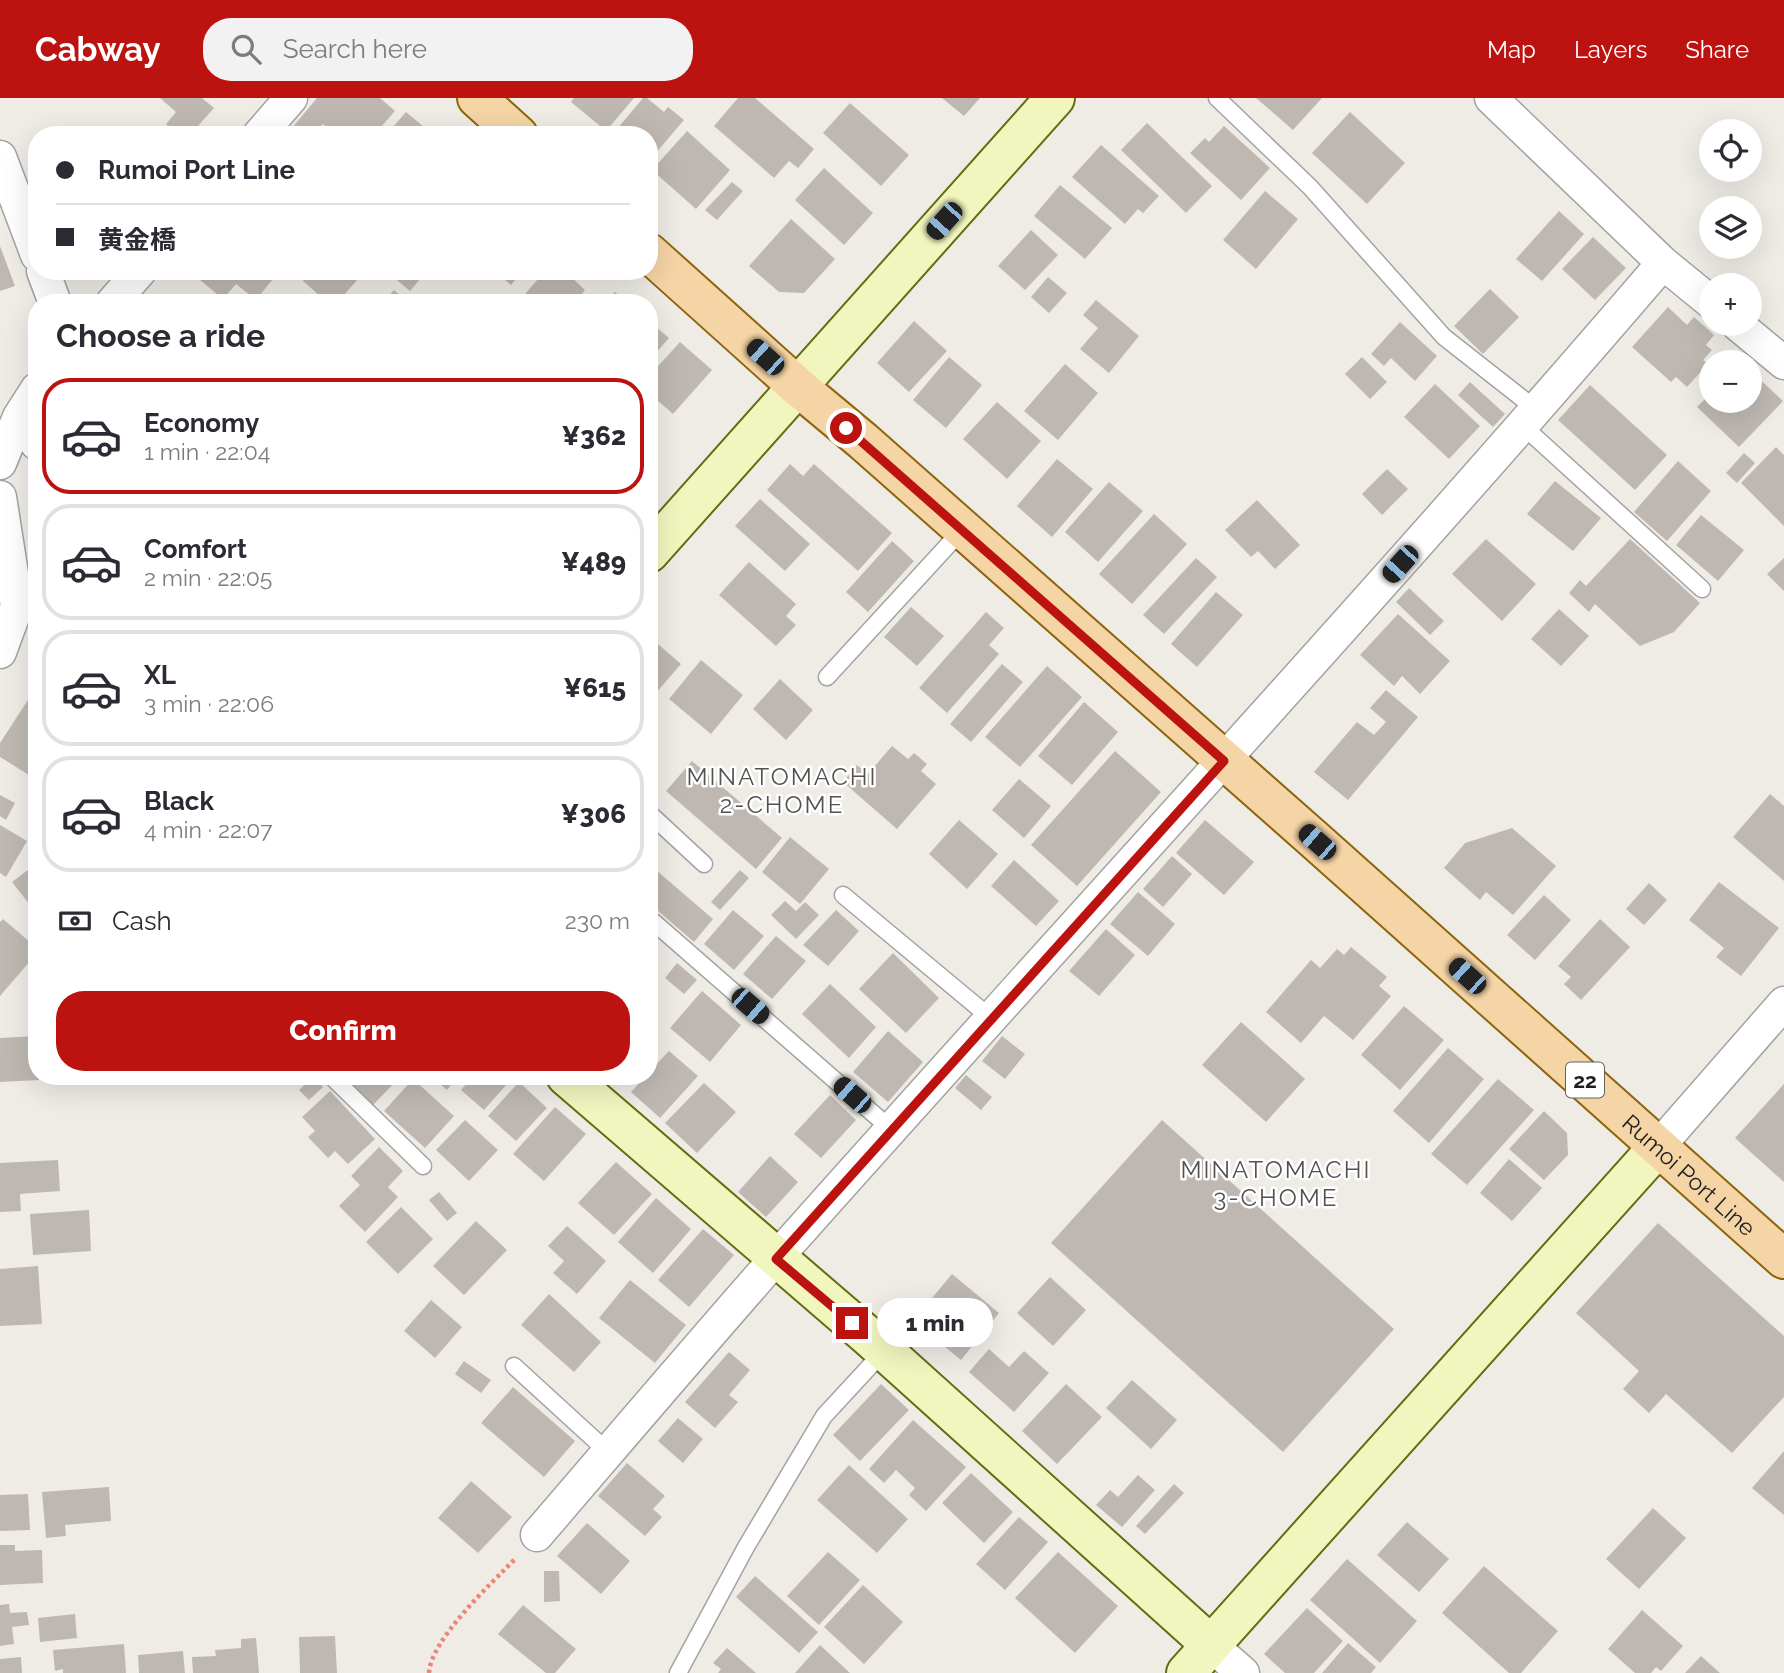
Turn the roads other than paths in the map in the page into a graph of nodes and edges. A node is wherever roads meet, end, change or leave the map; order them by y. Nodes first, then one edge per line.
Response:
1 (291, 98) edge
2 (477, 98) edge
3 (1055, 98) edge
4 (1217, 98) edge
5 (1491, 98) edge
6 (267, 126) edge
7 (508, 126) edge
8 (0, 157) edge
9 (28, 231) edge
10 (658, 261) edge
11 (1663, 263) junction
12 (131, 280) edge
13 (1699, 292) edge
14 (120, 294) edge
15 (1751, 336) edge
16 (1784, 363) edge
17 (797, 386) junction
18 (28, 403) edge
19 (19, 417) junction
20 (1530, 418) junction
21 (28, 430) edge
22 (0, 463) edge
23 (0, 497) edge
24 (962, 530) junction
25 (658, 543) edge
26 (1702, 589) dead end
27 (0, 652) edge
28 (827, 677) dead end
29 (1224, 761) junction
30 (658, 821) edge
31 (704, 863) dead end
32 (843, 895) dead end
33 (658, 926) edge
34 (1784, 1003) edge
35 (992, 1019) junction
36 (340, 1085) edge
37 (576, 1085) edge
38 (892, 1130) junction
39 (1658, 1147) junction
40 (423, 1166) dead end
41 (776, 1259) junction
42 (1784, 1259) edge
43 (877, 1344) junction
44 (514, 1366) dead end
45 (608, 1452) junction
46 (537, 1535) road end
47 (1199, 1659) edge
48 (678, 1673) edge
49 (1243, 1673) edge

1 - 6 street
2 - 7 main road
3 - 17 street
4 - 20 lane
5 - 11 street
8 - 9 street
10 - 17 main road, Rumoi Port Line / 22
11 - 13 street
11 - 20 street
12 - 14 street
15 - 16 street
17 - 24 main road, Rumoi Port Line / 22
17 - 25 street
18 - 19 street
19 - 21 street
19 - 22 street
20 - 26 lane
20 - 29 street
23 - 27 street
24 - 28 lane
24 - 29 main road, Rumoi Port Line / 22
29 - 35 street
29 - 39 main road, Rumoi Port Line / 22
30 - 31 lane
32 - 35 lane
33 - 38 lane
34 - 39 street
35 - 38 street
36 - 40 lane
37 - 41 street
38 - 41 street
39 - 42 main road, Rumoi Port Line / 22
39 - 47 street
41 - 43 street
41 - 45 street
43 - 47 street
43 - 48 lane
44 - 45 lane
45 - 46 street
47 - 49 street

